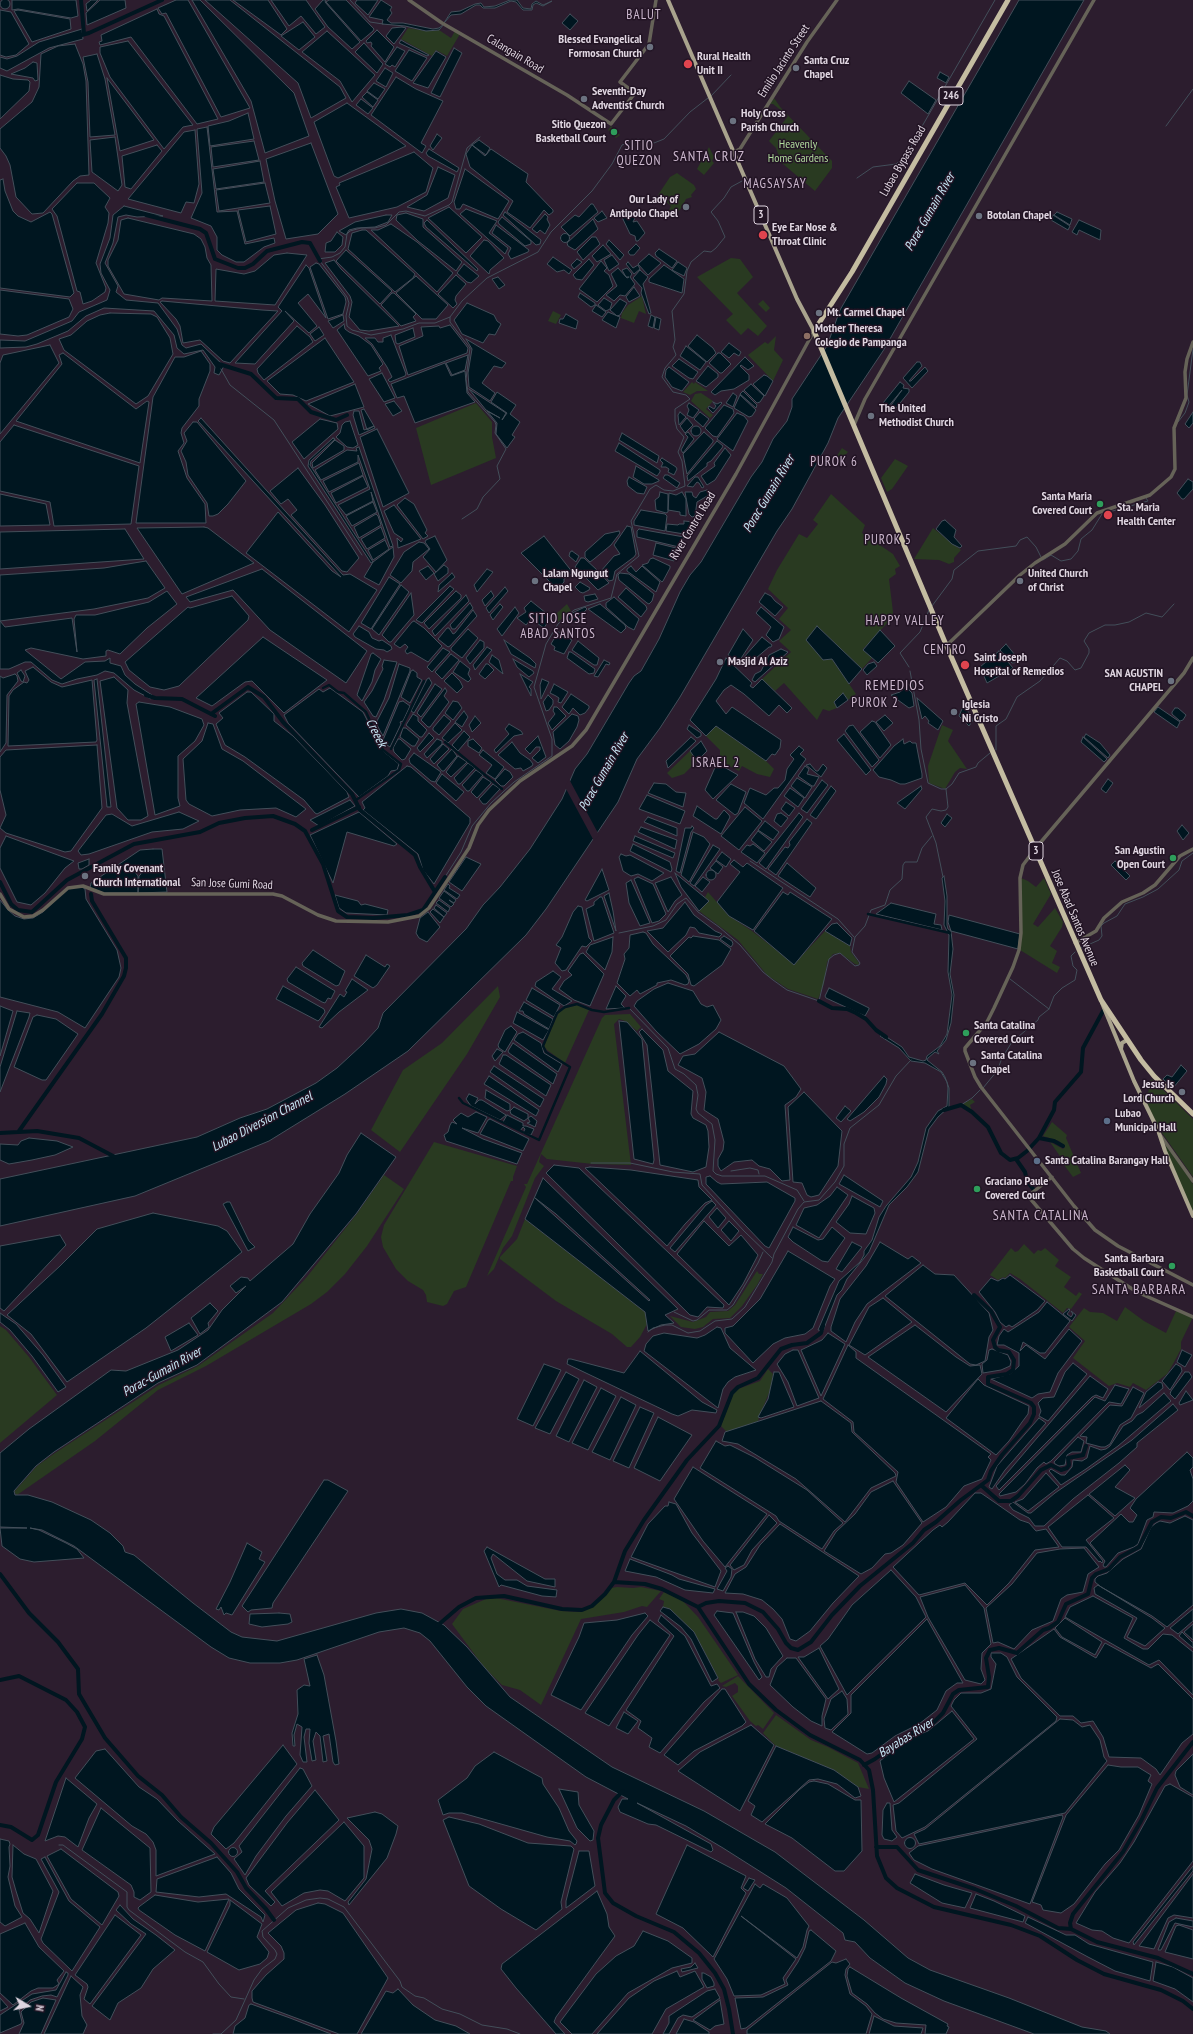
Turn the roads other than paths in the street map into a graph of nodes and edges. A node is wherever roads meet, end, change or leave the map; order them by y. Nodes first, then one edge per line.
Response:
1 (409, 0) edge
2 (656, 0) edge
3 (668, 0) edge
4 (837, 0) edge
5 (1008, 0) edge
6 (1094, 0) edge
7 (734, 152) junction
8 (814, 331) junction
9 (1193, 342) edge
10 (852, 423) junction
11 (946, 646) junction
12 (1193, 658) edge
13 (586, 730) joint
14 (1035, 849) junction
15 (1193, 849) edge
16 (0, 894) edge
17 (1075, 943) junction
18 (1101, 1000) junction
19 (1127, 1040) junction
20 (1121, 1051) junction
21 (1193, 1114) edge
22 (1158, 1131) junction
23 (1052, 1177) junction
24 (1193, 1181) edge
25 (1193, 1216) edge
26 (1193, 1285) edge
27 (1193, 1317) edge

1 - 2 street, Calangain Road
3 - 7 main road, Jose Abad Santos Avenue / 3
4 - 7 street, Emilio Jacinto Street
5 - 8 highway, Lubao Bypass Road / 246
6 - 10 street
7 - 8 main road, Jose Abad Santos Avenue / 3
8 - 10 highway, Jose Abad Santos Avenue / 3
8 - 13 street, River Control Road
9 - 11 street
10 - 11 highway, Jose Abad Santos Avenue / 3
11 - 14 highway, Jose Abad Santos Avenue / 3
12 - 14 street
13 - 16 street, San Jose Gumi Road
14 - 17 highway, Jose Abad Santos Avenue / 3
14 - 23 street
15 - 17 street
17 - 18 highway, Jose Abad Santos Avenue / 3
18 - 19 highway, Jose Abad Santos Avenue / 3
18 - 20 main road
19 - 20 main road
19 - 21 highway, Jose Abad Santos Avenue / 3
20 - 22 main road
22 - 24 street
22 - 25 main road
23 - 26 street
23 - 27 street

